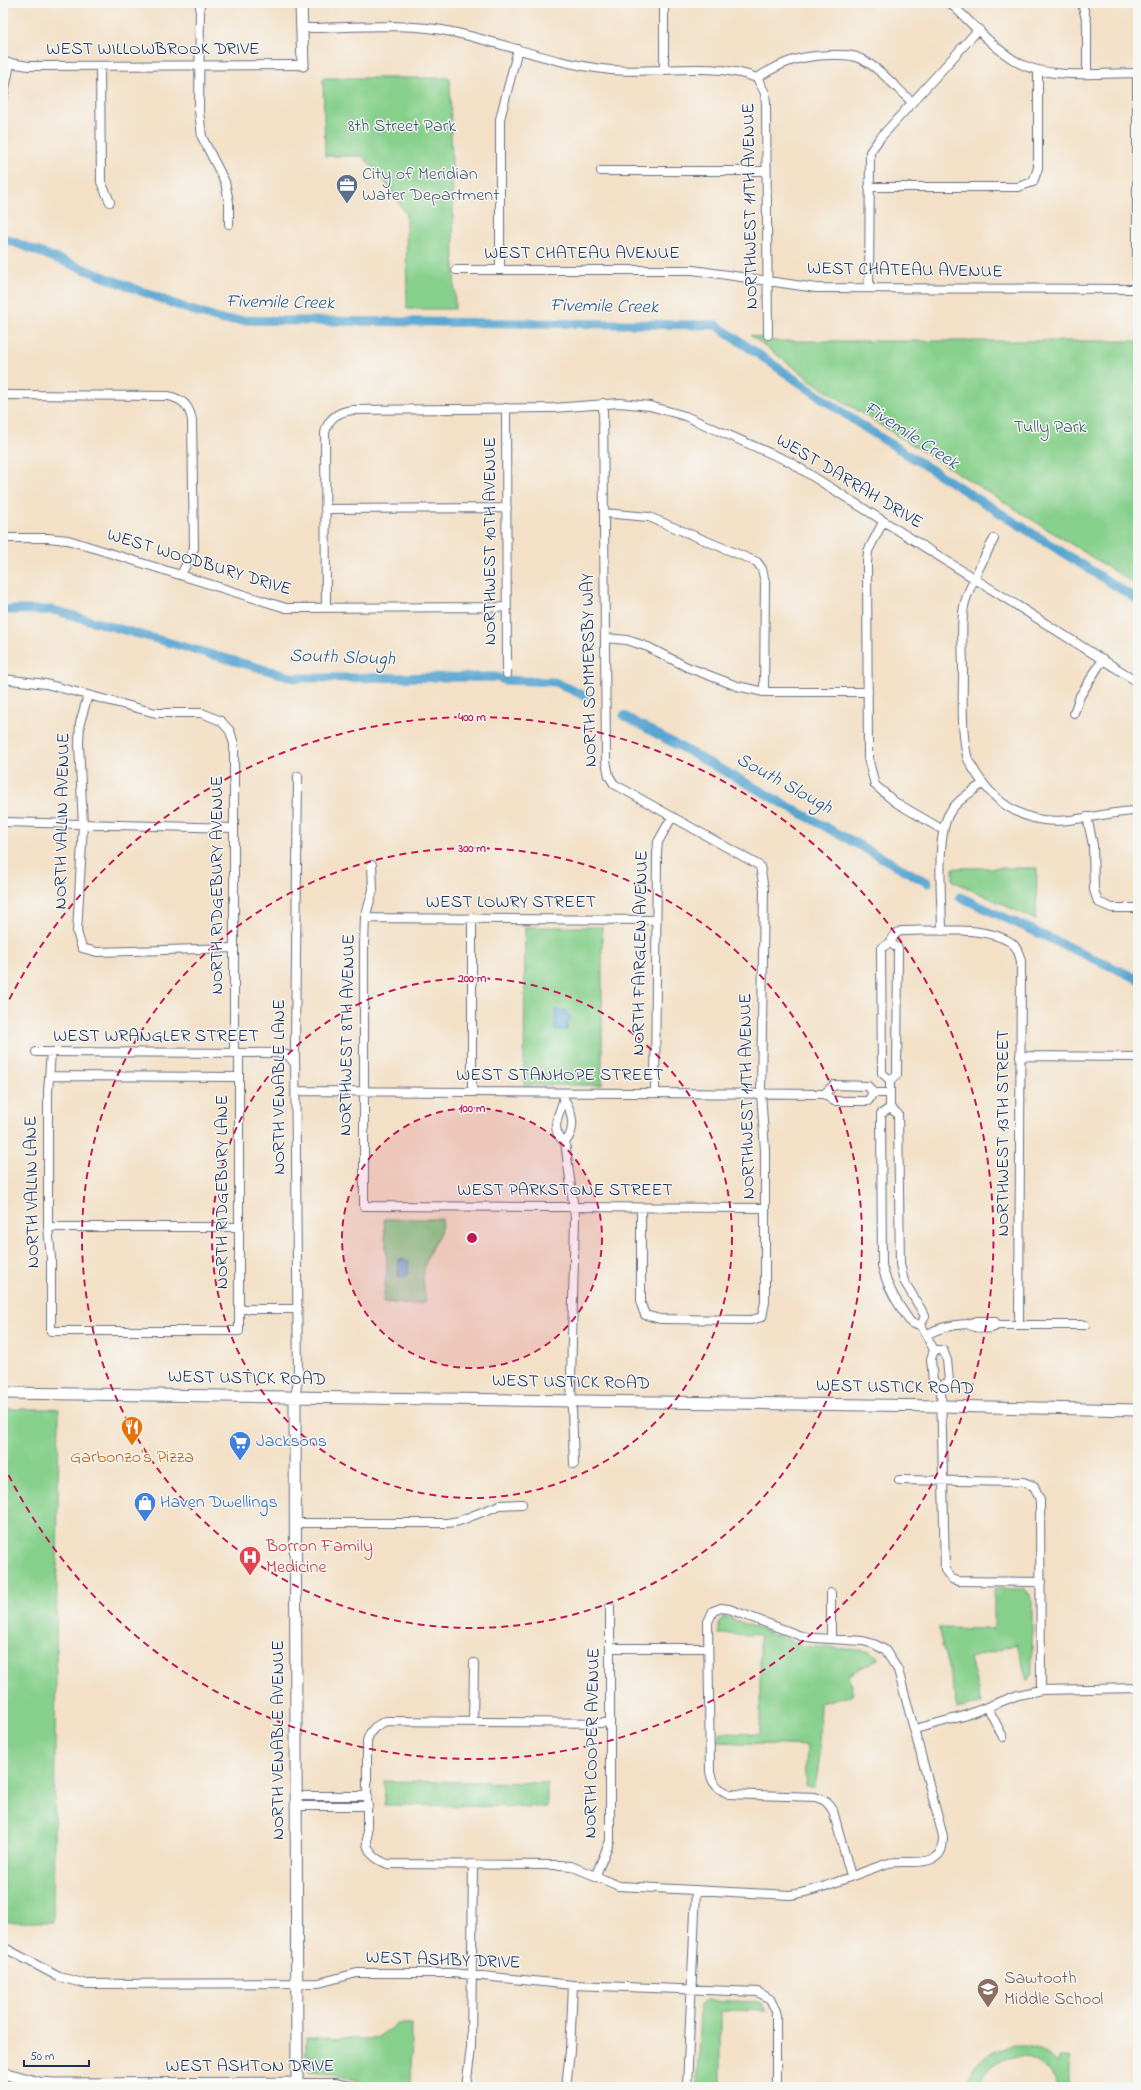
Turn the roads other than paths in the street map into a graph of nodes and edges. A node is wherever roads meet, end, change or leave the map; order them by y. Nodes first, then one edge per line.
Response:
1 (200, 3) edge
2 (301, 3) edge
3 (664, 3) edge
4 (950, 3) edge
5 (1082, 3) edge
6 (301, 28) junction
7 (979, 29) junction
8 (518, 49) junction
9 (6, 63) edge
10 (304, 65) joint
11 (100, 66) junction
12 (199, 66) junction
13 (664, 70) junction
14 (1038, 70) junction
15 (1087, 72) junction
16 (1137, 72) edge
17 (757, 78) junction
18 (3, 98) edge
19 (912, 102) junction
20 (601, 171) dead end
21 (766, 171) junction
22 (869, 187) junction
23 (110, 202) dead end
24 (229, 224) dead end
25 (456, 270) dead end
26 (500, 270) junction
27 (768, 280) junction
28 (869, 288) junction
29 (1137, 289) edge
30 (768, 335) dead end
31 (3, 395) edge
32 (603, 403) junction
33 (506, 408) junction
34 (325, 508) junction
35 (507, 508) junction
36 (604, 513) junction
37 (883, 522) junction
38 (3, 538) edge
39 (994, 539) dead end
40 (181, 576) junction
41 (974, 578) junction
42 (507, 607) junction
43 (326, 608) junction
44 (605, 638) junction
45 (1103, 660) junction
46 (507, 674) dead end
47 (3, 679) edge
48 (1138, 682) edge
49 (764, 692) junction
50 (868, 692) junction
51 (88, 695) junction
52 (1074, 713) dead end
53 (298, 776) dead end
54 (982, 784) junction
55 (1138, 811) edge
56 (672, 817) junction
57 (1087, 817) junction
58 (3, 822) edge
59 (83, 825) junction
60 (234, 828) junction
61 (943, 830) junction
62 (372, 865) dead end
63 (762, 874) joint
64 (1138, 908) edge
65 (365, 918) junction
66 (472, 918) junction
67 (656, 920) junction
68 (942, 931) junction
69 (890, 943) junction
70 (234, 948) junction
71 (36, 1052) dead end
72 (51, 1052) junction
73 (236, 1053) junction
74 (1020, 1056) junction
75 (1138, 1057) edge
76 (295, 1064) junction
77 (50, 1076) junction
78 (239, 1077) junction
79 (890, 1080) junction
80 (296, 1091) junction
81 (364, 1092) junction
82 (472, 1092) junction
83 (655, 1093) junction
84 (761, 1093) junction
85 (873, 1093) junction
86 (890, 1093) junction
87 (824, 1094) junction
88 (564, 1096) junction
89 (890, 1108) junction
90 (565, 1142) junction
91 (364, 1206) joint
92 (574, 1207) junction
93 (641, 1208) junction
94 (765, 1208) junction
95 (239, 1227) junction
96 (48, 1228) junction
97 (239, 1309) junction
98 (298, 1309) junction
99 (921, 1325) junction
100 (1019, 1325) junction
101 (1085, 1325) dead end
102 (239, 1331) joint
103 (926, 1335) junction
104 (934, 1350) junction
105 (941, 1387) junction
106 (3, 1393) edge
107 (295, 1397) junction
108 (573, 1400) junction
109 (941, 1406) junction
110 (1138, 1410) edge
111 (574, 1464) dead end
112 (899, 1480) dead end
113 (943, 1481) junction
114 (522, 1504) dead end
115 (295, 1523) junction
116 (1041, 1582) junction
117 (831, 1594) dead end
118 (610, 1607) dead end
119 (831, 1639) junction
120 (610, 1648) junction
121 (708, 1648) junction
122 (474, 1663) dead end
123 (1138, 1688) edge
124 (1041, 1690) junction
125 (988, 1708) junction
126 (473, 1722) junction
127 (610, 1723) junction
128 (915, 1729) junction
129 (1003, 1737) dead end
130 (368, 1796) junction
131 (296, 1801) junction
132 (368, 1806) junction
133 (473, 1864) junction
134 (851, 1876) junction
135 (595, 1877) junction
136 (696, 1890) junction
137 (3, 1947) edge
138 (472, 1974) junction
139 (296, 1984) junction
140 (573, 1984) junction
141 (693, 1990) junction
142 (3, 2073) edge
143 (297, 2083) junction
144 (148, 2085) edge
145 (246, 2085) edge
146 (355, 2087) edge
147 (466, 2087) edge
148 (566, 2087) edge
149 (687, 2087) edge
150 (776, 2087) edge

1 - 12 street
2 - 6 main road
3 - 13 street
4 - 7 street
5 - 15 street
6 - 8 street
6 - 10 main road
7 - 14 street
7 - 19 street
8 - 13 street
8 - 26 street
9 - 11 street, WEST WILLOWBROOK DRIVE
9 - 18 street
10 - 12 street, WEST WILLOWBROOK DRIVE
11 - 12 street, WEST WILLOWBROOK DRIVE
11 - 23 street
12 - 24 street
13 - 17 street
14 - 15 street
14 - 22 street
15 - 16 street
16 - 29 street
17 - 19 street
17 - 21 street, NORTHWEST 11TH AVENUE
19 - 22 street
20 - 21 street
21 - 27 street, NORTHWEST 11TH AVENUE
22 - 28 street
25 - 26 street, WEST CHATEAU AVENUE
26 - 27 street, WEST CHATEAU AVENUE
27 - 28 street, WEST CHATEAU AVENUE
27 - 30 street, NORTHWEST 11TH AVENUE
28 - 29 street, WEST CHATEAU AVENUE
31 - 40 street
32 - 33 street, WEST DARRAH DRIVE
32 - 36 street, NORTH SOMMERSBY WAY
32 - 37 street, WEST DARRAH DRIVE
33 - 34 street, WEST DARRAH DRIVE
33 - 35 street, NORTHWEST 10TH AVENUE
34 - 35 street
34 - 43 street
35 - 42 street, NORTHWEST 10TH AVENUE
36 - 44 street, NORTH SOMMERSBY WAY
36 - 49 street
37 - 41 street, WEST DARRAH DRIVE
37 - 50 street
38 - 40 street, WEST WOODBURY DRIVE
39 - 41 street
40 - 43 street, WEST WOODBURY DRIVE
41 - 45 street, WEST DARRAH DRIVE
41 - 54 street
42 - 43 street, WEST WOODBURY DRIVE
42 - 46 street, NORTHWEST 10TH AVENUE
44 - 49 street
44 - 56 street, NORTH SOMMERSBY WAY
45 - 48 street, WEST DARRAH DRIVE
45 - 52 street
47 - 51 street
49 - 50 street
50 - 61 street
51 - 59 street, NORTH VALLIN AVENUE
51 - 60 street, NORTH RIDGEBURY AVENUE
53 - 76 street, NORTH VENABLE LANE
54 - 57 street
54 - 61 street
55 - 57 street
56 - 63 street, NORTH SOMMERSBY WAY
56 - 67 street, NORTH FAIRGLEN AVENUE
57 - 64 street
58 - 59 street
59 - 60 street
59 - 70 street, NORTH VALLIN AVENUE
60 - 70 street, NORTH RIDGEBURY AVENUE
61 - 68 street
62 - 65 street, NORTHWEST 8TH AVENUE
63 - 84 street, NORTHWEST 11TH AVENUE
65 - 66 street, WEST LOWRY STREET
65 - 81 street, NORTHWEST 8TH AVENUE
66 - 67 street, WEST LOWRY STREET
66 - 82 street
67 - 83 street, NORTH FAIRGLEN AVENUE
68 - 69 street
68 - 74 street, NORTHWEST 13TH STREET
69 - 79 street
69 - 79 street
70 - 73 street, NORTH RIDGEBURY AVENUE
71 - 72 street, WEST WRANGLER STREET
72 - 73 street, WEST WRANGLER STREET
72 - 77 street, NORTH VALLIN LANE
73 - 76 street, WEST WRANGLER STREET
73 - 78 street, NORTH RIDGEBURY LANE
74 - 75 street
74 - 100 street, NORTHWEST 13TH STREET
76 - 80 street, NORTH VENABLE LANE
77 - 78 street
77 - 96 street, NORTH VALLIN LANE
78 - 95 street, NORTH RIDGEBURY LANE
79 - 86 street
80 - 81 street, WEST STANHOPE STREET
80 - 98 street, NORTH VENABLE LANE
81 - 82 street, WEST STANHOPE STREET
81 - 91 street, NORTHWEST 8TH AVENUE
82 - 88 street, WEST STANHOPE STREET
83 - 84 street, WEST STANHOPE STREET
83 - 88 street, WEST STANHOPE STREET
84 - 87 street, WEST STANHOPE STREET
84 - 94 street, NORTHWEST 11TH AVENUE
85 - 86 street, WEST STANHOPE STREET
85 - 87 street, WEST STANHOPE STREET
85 - 87 street, WEST STANHOPE STREET
86 - 89 street
88 - 90 street
88 - 90 street
89 - 99 street
89 - 99 street
90 - 92 street
91 - 92 street, WEST PARKSTONE STREET
92 - 93 street, WEST PARKSTONE STREET
92 - 108 street
93 - 94 street, WEST PARKSTONE STREET
93 - 94 street, NORTHWEST 11TH AVENUE
95 - 96 street
95 - 97 street, NORTH RIDGEBURY LANE
96 - 102 street, NORTH VALLIN LANE
97 - 98 street
97 - 102 street, NORTH RIDGEBURY LANE
98 - 107 street, NORTH VENABLE LANE
99 - 103 street
100 - 101 street
100 - 103 street
103 - 104 street
104 - 105 street
104 - 105 street
105 - 109 street
106 - 107 main road, WEST USTICK ROAD
107 - 108 main road, WEST USTICK ROAD
107 - 115 main road, NORTH VENABLE AVENUE
108 - 109 main road, WEST USTICK ROAD
108 - 111 street
109 - 110 main road, WEST USTICK ROAD
109 - 113 street
112 - 113 street
113 - 116 street
113 - 116 street
114 - 115 street
115 - 131 main road, NORTH VENABLE AVENUE
116 - 124 street
117 - 119 street
118 - 120 street, NORTH COOPER AVENUE
119 - 121 street
119 - 128 street
120 - 121 street
120 - 127 street, NORTH COOPER AVENUE
121 - 134 street
122 - 126 street
123 - 124 street
124 - 125 street
125 - 128 street
125 - 129 street
126 - 127 street
126 - 130 street
127 - 135 street, NORTH COOPER AVENUE
128 - 134 street
130 - 131 street
130 - 132 street
131 - 132 street
131 - 139 main road, NORTH VENABLE AVENUE
132 - 133 street
133 - 135 street
133 - 138 street
134 - 136 street
135 - 136 street
136 - 141 street
137 - 139 street, WEST ASHBY DRIVE
138 - 139 street, WEST ASHBY DRIVE
138 - 140 street, WEST ASHBY DRIVE
138 - 147 street
139 - 143 main road, NORTH VENABLE AVENUE
140 - 141 street, WEST ASHBY DRIVE
140 - 148 street
141 - 149 street
141 - 150 street, WEST ASHBY DRIVE
142 - 144 main road, WEST ASHTON DRIVE
143 - 145 main road, WEST ASHTON DRIVE
143 - 146 street, WEST ASHTON DRIVE
144 - 145 main road, WEST ASHTON DRIVE

